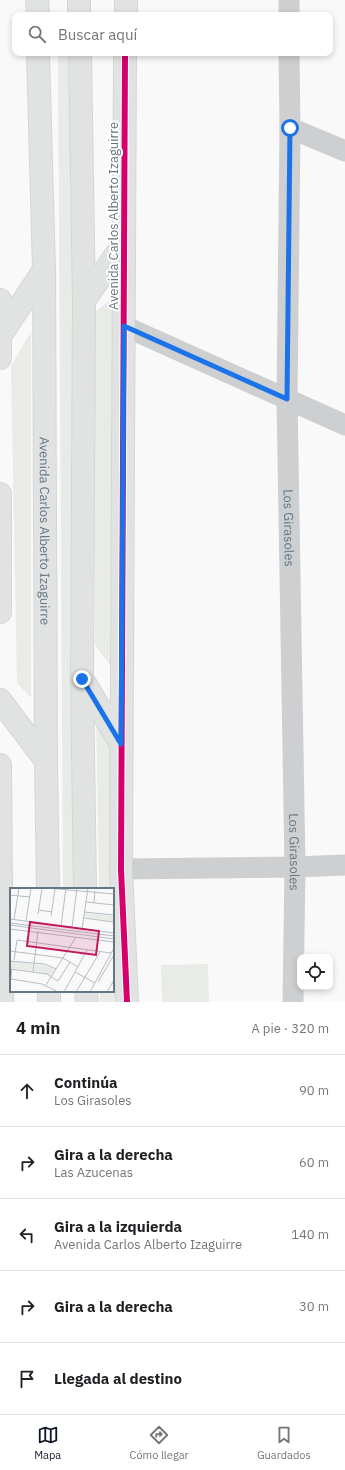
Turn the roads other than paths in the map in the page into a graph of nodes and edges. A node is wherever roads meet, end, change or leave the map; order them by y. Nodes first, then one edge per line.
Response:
1 (37, 0) edge
2 (79, 0) edge
3 (126, 0) edge
4 (289, 0) edge
5 (38, 12) edge
6 (79, 12) edge
7 (126, 12) edge
8 (289, 12) edge
9 (38, 56) edge
10 (80, 56) edge
11 (126, 56) edge
12 (289, 56) edge
13 (290, 128) junction
14 (345, 151) edge
15 (124, 243) junction
16 (44, 270) junction
17 (0, 300) edge
18 (84, 301) junction
19 (124, 326) junction
20 (0, 336) edge
21 (0, 358) edge
22 (287, 399) junction
23 (345, 425) edge
24 (0, 494) edge
25 (0, 556) edge
26 (0, 612) edge
27 (82, 679) junction
28 (0, 700) edge
29 (121, 744) junction
30 (46, 761) junction
31 (0, 765) edge
32 (345, 865) edge
33 (295, 867) junction
34 (121, 868) junction
35 (48, 888) edge
36 (85, 888) edge
37 (2, 1002) edge
38 (127, 1002) edge
39 (293, 1002) edge

1 - 5 main road
2 - 6 main road
3 - 7 main road
4 - 8 street
9 - 16 main road, Avenida Carlos Alberto Izaguirre
10 - 18 main road
11 - 15 main road, Avenida Carlos Alberto Izaguirre
12 - 13 street, Los Girasoles
13 - 14 street
13 - 22 street, Los Girasoles
15 - 18 main road
15 - 19 main road, Avenida Carlos Alberto Izaguirre
16 - 20 main road
16 - 30 main road, Avenida Carlos Alberto Izaguirre
17 - 20 main road
18 - 27 main road
19 - 22 street
19 - 29 main road, Avenida Carlos Alberto Izaguirre
20 - 21 main road
22 - 23 street
22 - 33 street, Los Girasoles
24 - 25 main road
25 - 26 main road
27 - 29 main road
27 - 36 main road
28 - 30 main road
29 - 34 main road, Avenida Carlos Alberto Izaguirre
30 - 35 main road, Avenida Carlos Alberto Izaguirre
31 - 37 main road
32 - 33 street
33 - 34 street
33 - 39 street, Los Girasoles
34 - 38 main road, Avenida Carlos Alberto Izaguirre

